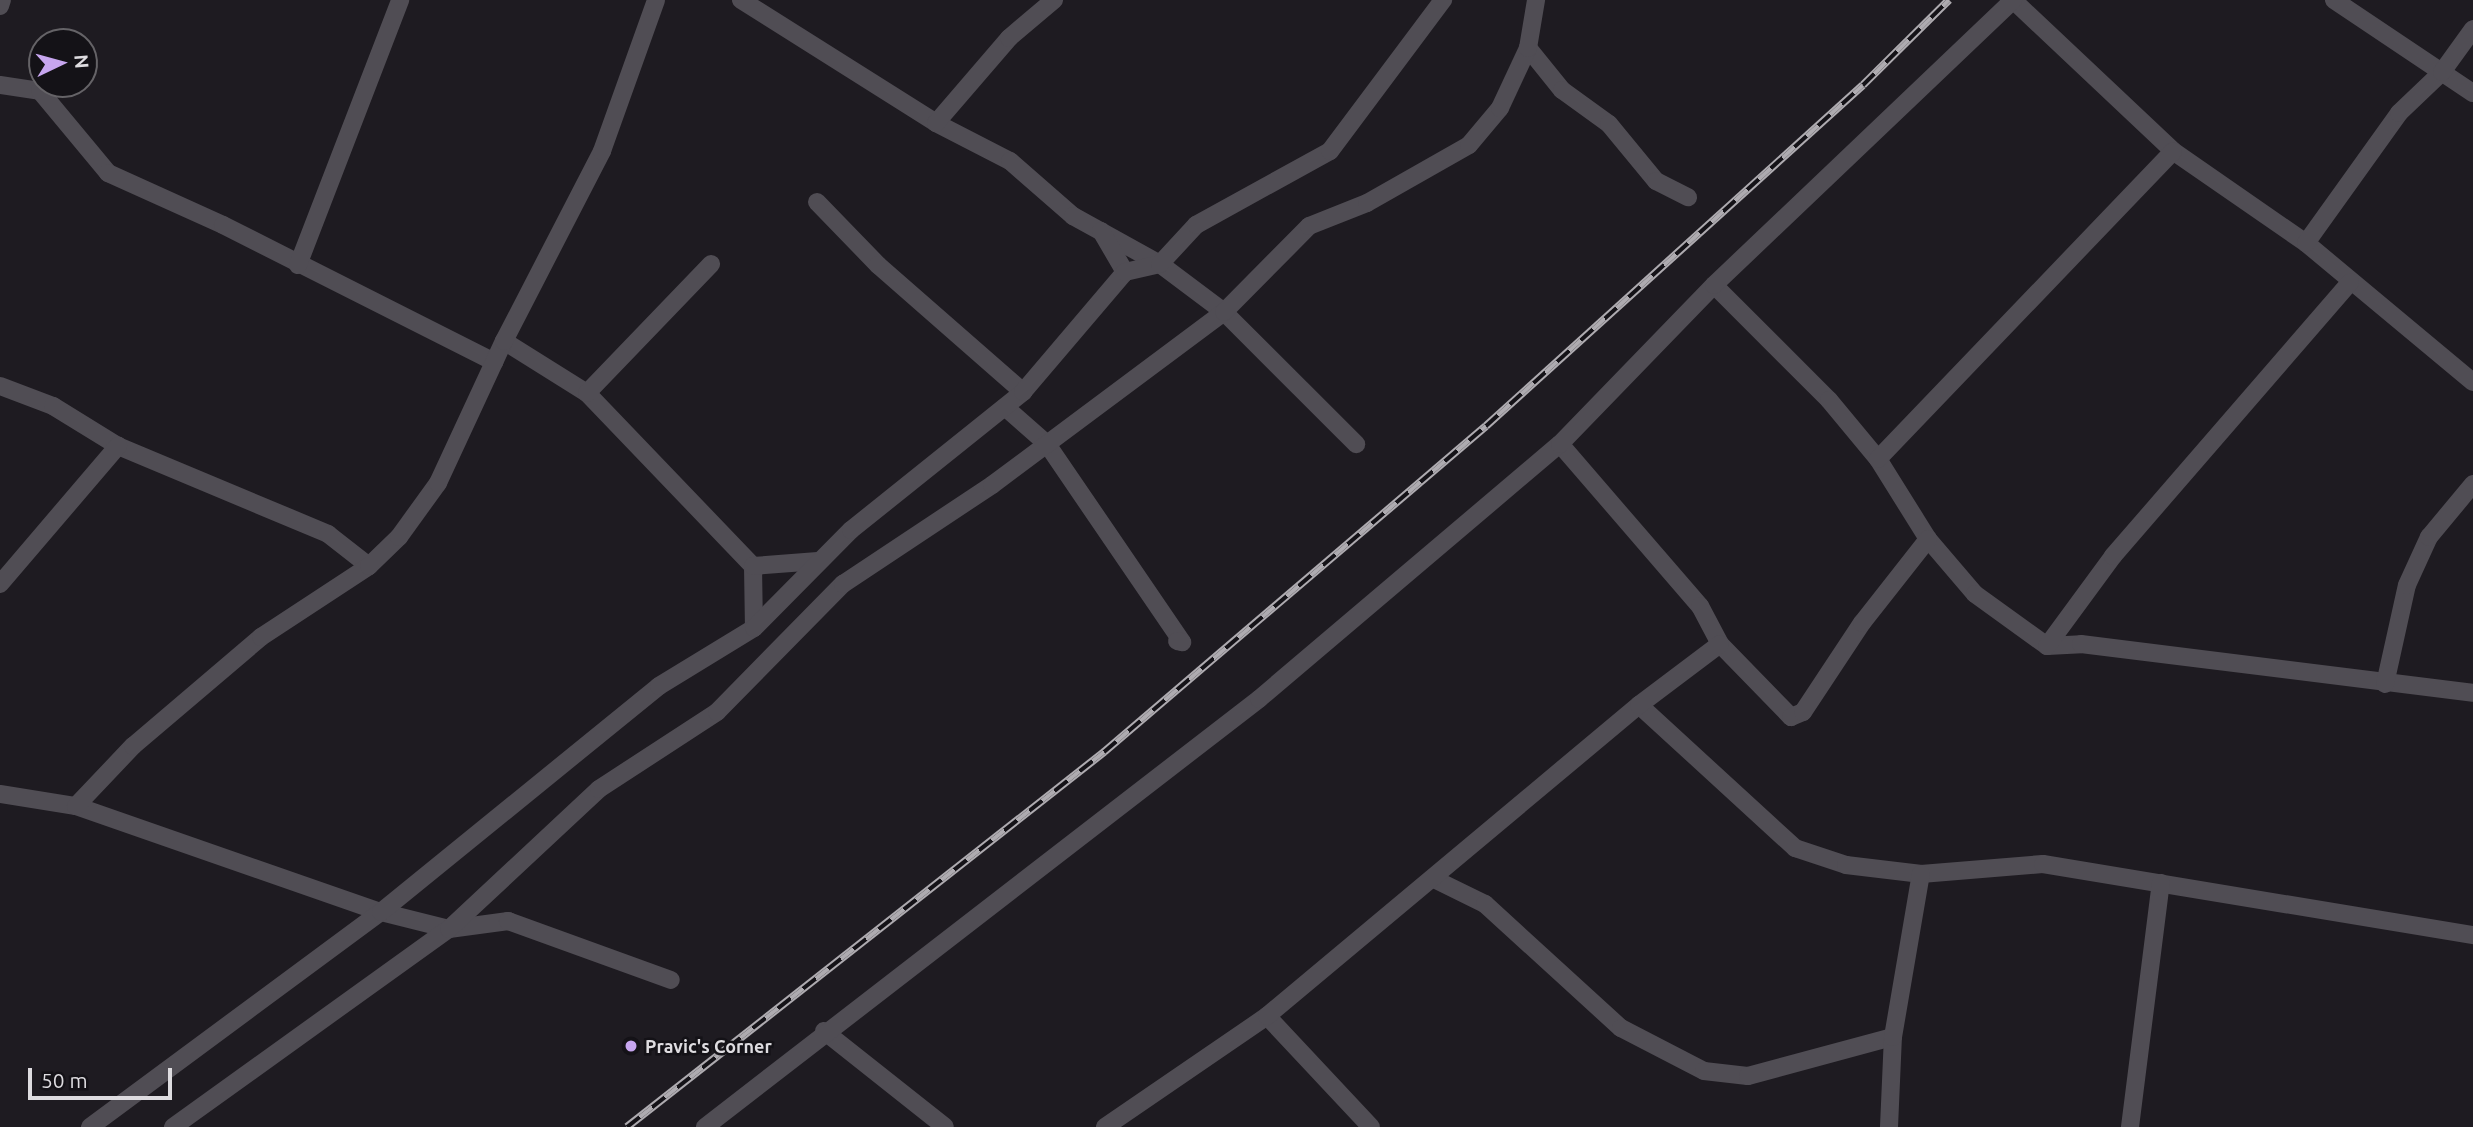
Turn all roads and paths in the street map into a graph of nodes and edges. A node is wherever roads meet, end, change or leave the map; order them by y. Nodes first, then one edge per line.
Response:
1 (2, 0) edge
2 (400, 0) edge
3 (656, 0) edge
4 (741, 0) edge
5 (1054, 0) edge
6 (1443, 0) edge
7 (1536, 0) edge
8 (2013, 0) edge
9 (2334, 0) edge
10 (0, 6) edge
11 (2473, 29) edge
12 (1528, 48) junction
13 (2442, 72) junction
14 (0, 85) edge
15 (2473, 93) edge
16 (936, 123) junction
17 (2173, 151) junction
18 (1688, 197) dead end
19 (817, 202) dead end
20 (1101, 231) junction
21 (2306, 243) junction
22 (711, 264) dead end
23 (1160, 264) junction
24 (298, 265) junction
25 (1125, 272) junction
26 (2350, 282) junction
27 (1714, 285) junction
28 (1224, 312) junction
29 (504, 341) junction
30 (494, 362) junction
31 (2473, 382) edge
32 (0, 386) edge
33 (1023, 392) junction
34 (587, 393) junction
35 (1004, 407) junction
36 (1047, 444) junction
37 (1356, 444) dead end
38 (1560, 444) junction
39 (118, 446) junction
40 (1878, 458) junction
41 (2473, 484) edge
42 (1928, 540) junction
43 (778, 561) junction
44 (818, 561) junction
45 (369, 566) junction
46 (753, 566) junction
47 (799, 580) junction
48 (0, 584) edge
49 (826, 598) junction
50 (754, 628) junction
51 (1177, 641) dead end
52 (1720, 644) junction
53 (2047, 646) junction
54 (2385, 684) junction
55 (2473, 693) edge
56 (1639, 705) junction
57 (0, 794) edge
58 (76, 806) junction
59 (1921, 874) junction
60 (1434, 879) junction
61 (2161, 883) junction
62 (381, 912) junction
63 (449, 929) junction
64 (2473, 935) edge
65 (671, 980) dead end
66 (1267, 1016) junction
67 (824, 1031) junction
68 (1893, 1037) junction
69 (90, 1127) edge
70 (173, 1127) edge
71 (705, 1127) edge
72 (945, 1127) edge
73 (1105, 1127) edge
74 (1371, 1127) edge
75 (1889, 1127) edge
76 (2130, 1127) edge

1 - 10 street
2 - 24 street
3 - 29 street
4 - 16 street
5 - 16 street
6 - 23 street
7 - 12 street
8 - 17 street
8 - 27 street
9 - 13 street
11 - 13 street
12 - 18 street
12 - 28 street
13 - 15 street
13 - 21 street
14 - 24 street
16 - 20 street
17 - 21 street
17 - 40 street
19 - 33 street
20 - 23 street
20 - 25 street
21 - 26 street
22 - 34 street
23 - 25 street
23 - 28 street
24 - 30 street
25 - 33 street
26 - 31 street
26 - 53 street
27 - 38 street
27 - 40 street
28 - 36 street
28 - 37 street
29 - 30 street
29 - 34 street
30 - 45 street
32 - 39 street
33 - 35 street
34 - 46 street
35 - 36 street
35 - 44 street
36 - 49 street
36 - 51 street
38 - 52 street
38 - 67 street
39 - 45 street
39 - 48 street
40 - 42 street
41 - 54 street
42 - 52 street
42 - 53 street
43 - 44 street
43 - 46 street
43 - 47 street
44 - 47 street
45 - 58 street
46 - 50 street
47 - 49 street
47 - 50 street
49 - 63 street
50 - 62 street
52 - 56 street
53 - 54 street
54 - 55 street
56 - 59 street
56 - 60 street
57 - 58 street
58 - 62 street
59 - 61 street
59 - 68 street
60 - 66 street
60 - 68 street
61 - 64 street
61 - 76 street
62 - 63 street
62 - 69 street
63 - 65 street
63 - 70 street
66 - 73 street
66 - 74 street
67 - 71 street
67 - 72 street
68 - 75 street

